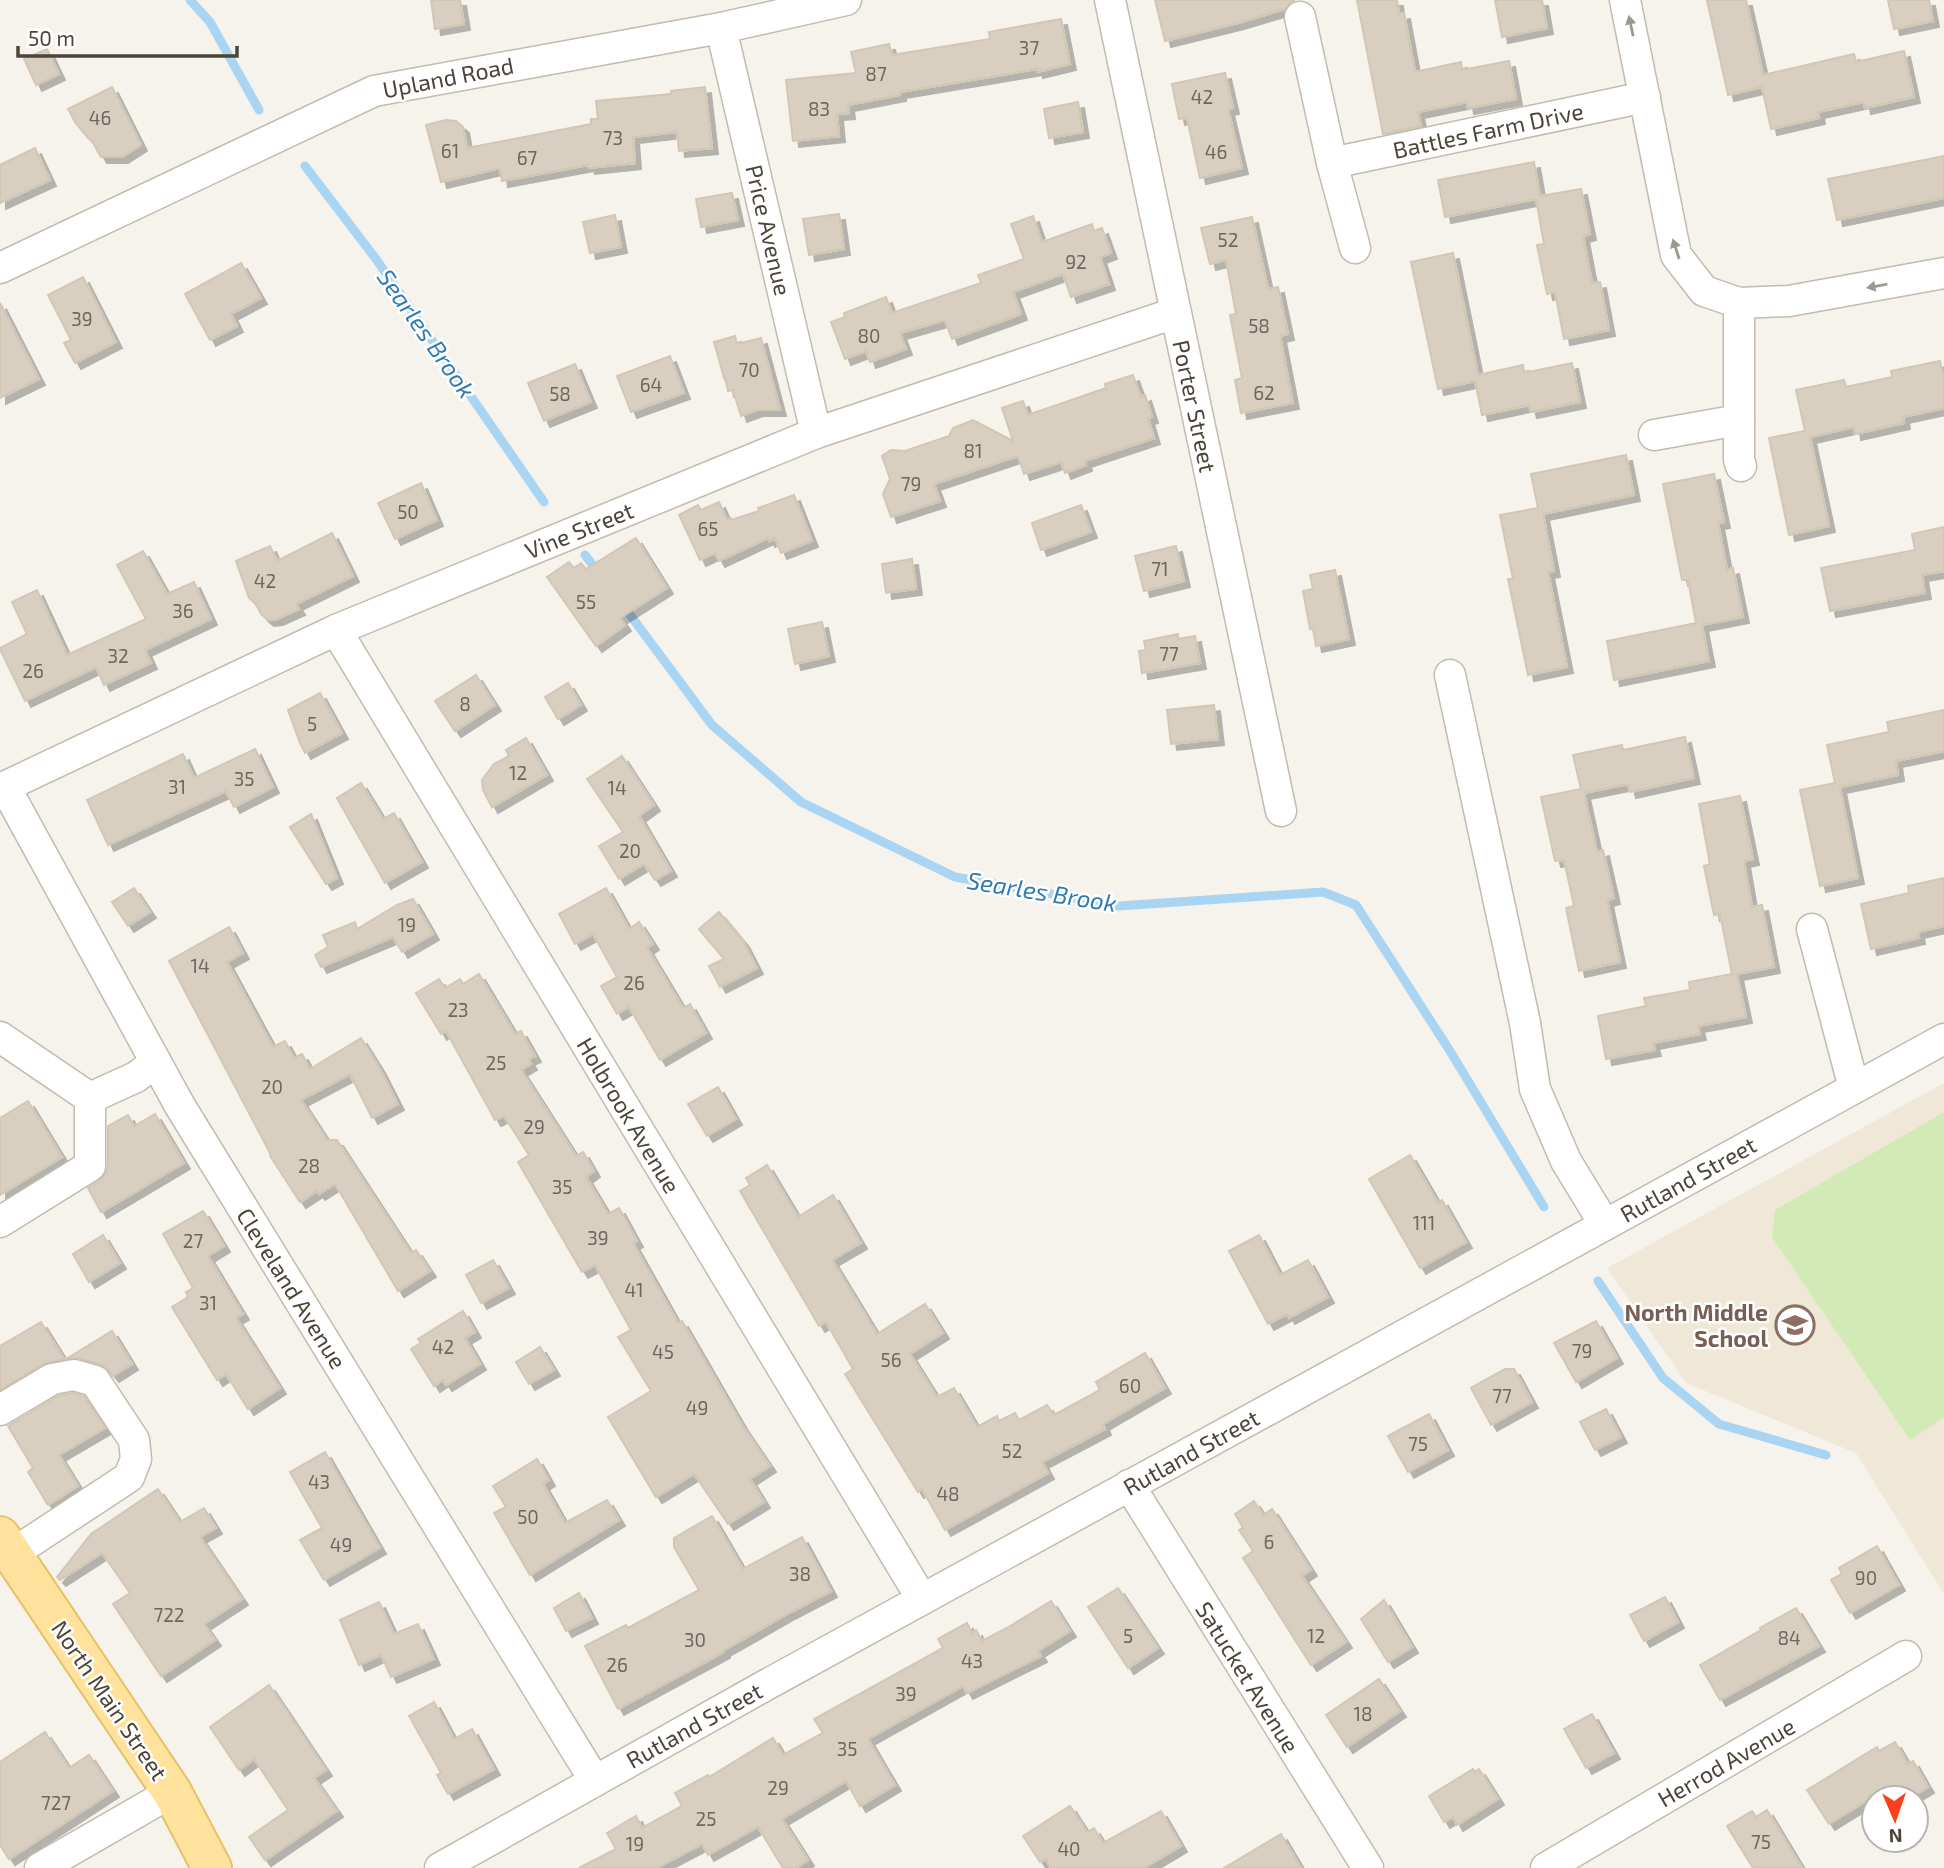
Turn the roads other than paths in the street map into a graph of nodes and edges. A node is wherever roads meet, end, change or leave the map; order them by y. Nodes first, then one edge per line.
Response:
1 (846, 0) edge
2 (1110, 0) edge
3 (1625, 0) edge
4 (1300, 17) dead end
5 (722, 28) junction
6 (1645, 97) junction
7 (1332, 163) junction
8 (1355, 248) dead end
9 (0, 268) edge
10 (1944, 272) edge
11 (1738, 303) junction
12 (1175, 313) junction
13 (1739, 420) junction
14 (816, 433) junction
15 (1654, 435) dead end
16 (1741, 466) dead end
17 (336, 630) junction
18 (1450, 675) dead end
19 (2, 788) edge
20 (1280, 811) dead end
21 (1812, 929) dead end
22 (0, 1037) edge
23 (1944, 1039) edge
24 (156, 1062) junction
25 (1854, 1088) junction
26 (90, 1098) junction
27 (0, 1222) edge
28 (1605, 1225) junction
29 (0, 1410) edge
30 (1129, 1485) junction
31 (6, 1545) edge
32 (922, 1599) junction
33 (1906, 1656) dead end
34 (595, 1780) junction
35 (172, 1792) junction
36 (40, 1868) edge
37 (212, 1868) edge
38 (440, 1868) edge
39 (1368, 1868) edge
40 (1546, 1868) edge

1 - 5 street, Upland Road
2 - 12 street, Porter Street
6 -> 3 street
4 - 7 street
5 - 9 street, Upland Road
5 - 14 street, Price Avenue
6 - 7 street, Battles Farm Drive
11 -> 6 street
7 - 8 street
10 -> 11 street
11 - 13 street
12 - 14 street, Vine Street
12 - 20 street, Porter Street
13 - 15 street
13 - 16 street
14 - 17 street, Vine Street
17 - 19 street, Vine Street
17 - 32 street, Holbrook Avenue
18 - 28 street
19 - 24 street, Cleveland Avenue
21 - 25 street
22 - 26 street
23 - 25 street, Rutland Street
24 - 26 street
24 - 34 street, Cleveland Avenue
25 - 28 street, Rutland Street
26 - 27 street
28 - 30 street, Rutland Street
29 - 31 street
30 - 32 street, Rutland Street
30 - 39 street, Satucket Avenue
31 - 35 main road, North Main Street
32 - 34 street, Rutland Street
33 - 40 street, Herrod Avenue
34 - 38 street, Rutland Street
35 - 36 street
35 - 37 main road, North Main Street

